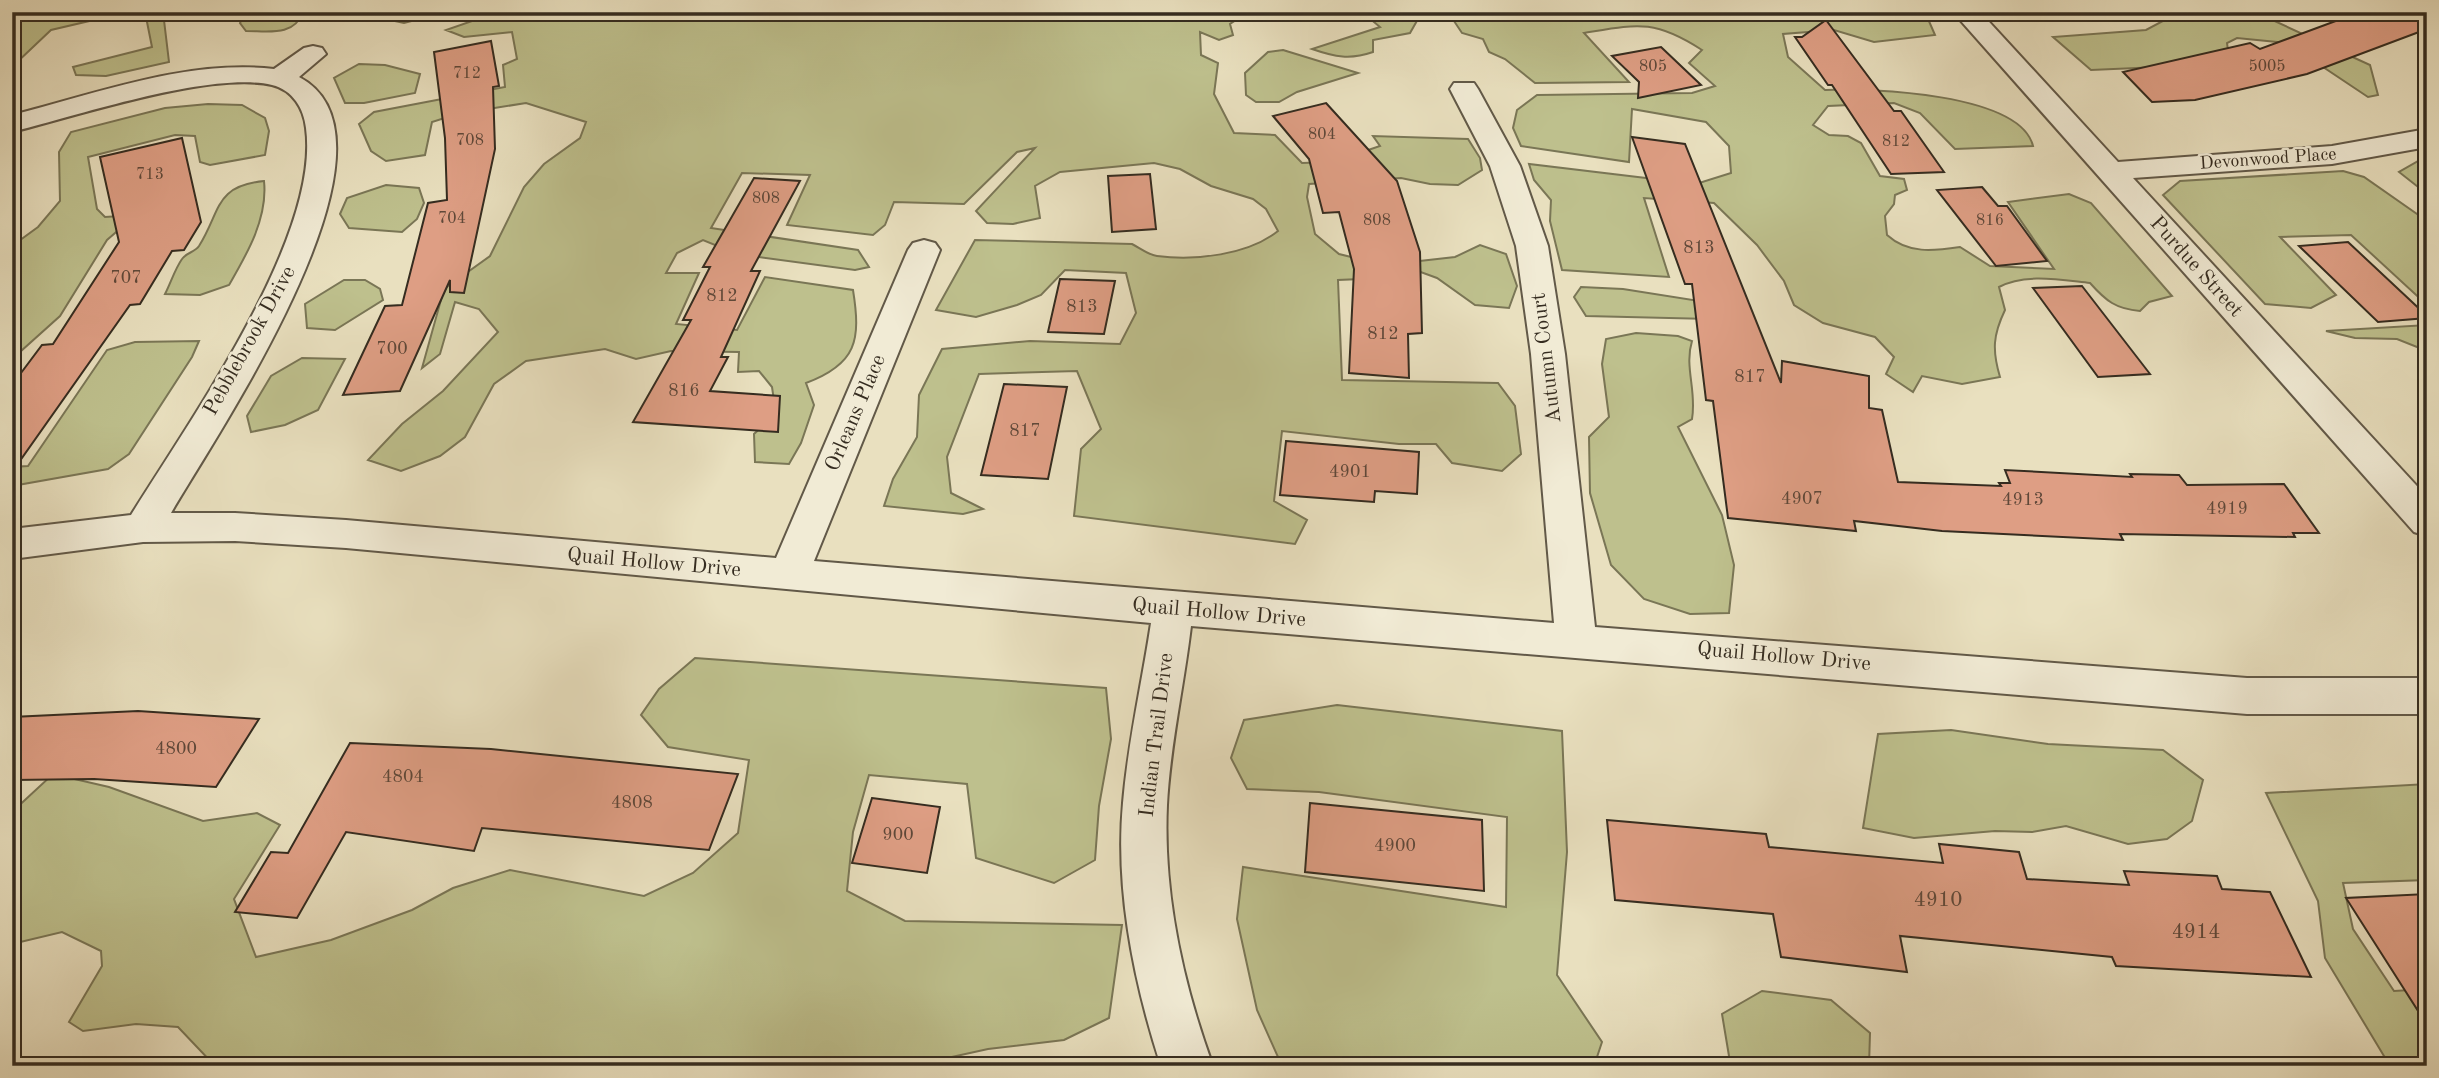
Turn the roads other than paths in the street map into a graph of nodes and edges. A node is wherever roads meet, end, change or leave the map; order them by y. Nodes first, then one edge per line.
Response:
1 (1966, 12) edge
2 (313, 54) dead end
3 (279, 78) junction
4 (1464, 89) dead end
5 (12, 124) edge
6 (2427, 138) edge
7 (2109, 171) junction
8 (924, 250) dead end
9 (2427, 522) edge
10 (143, 528) junction
11 (12, 544) edge
12 (788, 576) junction
13 (1174, 609) junction
14 (1576, 640) junction
15 (2427, 696) edge
16 (1187, 1066) edge

1 - 7 street, Purdue Street
2 - 3 street
3 - 5 street, Pebblebrook Drive
3 - 10 street, Pebblebrook Drive
4 - 14 street, Autumn Court
6 - 7 street, Devonwood Place
7 - 9 street, Purdue Street
8 - 12 street, Orleans Place
10 - 11 street, Quail Hollow Drive
10 - 12 street, Quail Hollow Drive
12 - 13 street, Quail Hollow Drive
13 - 14 street, Quail Hollow Drive
13 - 16 street, Indian Trail Drive
14 - 15 street, Quail Hollow Drive

